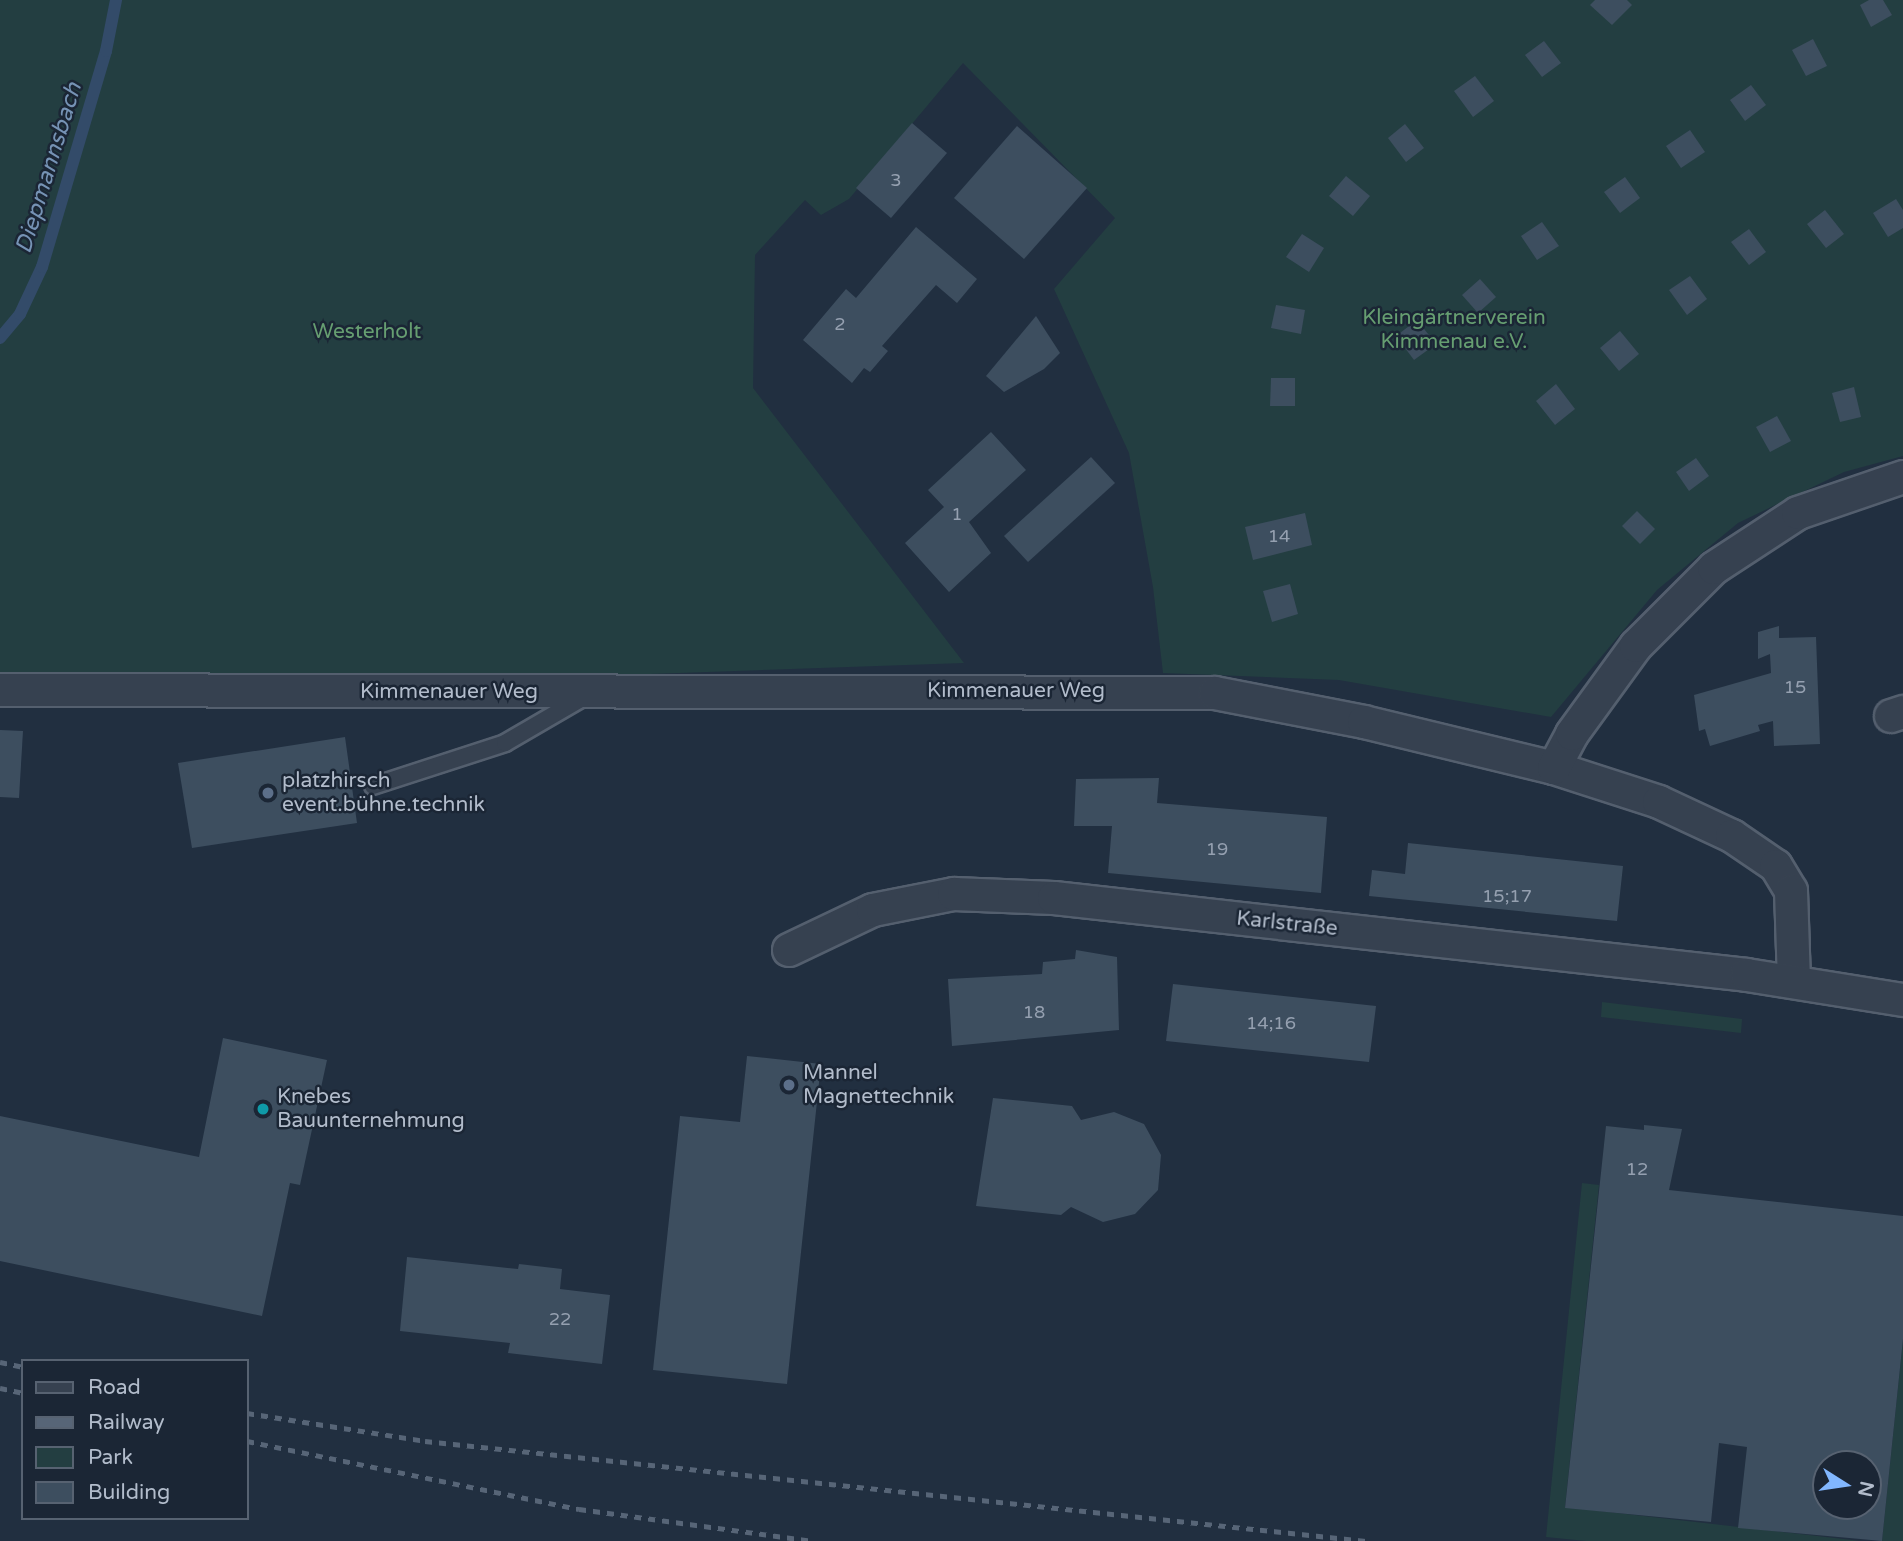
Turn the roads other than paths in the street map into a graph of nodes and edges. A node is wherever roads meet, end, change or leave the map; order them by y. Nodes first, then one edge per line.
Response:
1 (1903, 477) edge
2 (0, 690) edge
3 (592, 692) junction
4 (1554, 768) junction
5 (373, 786) dead end
6 (789, 950) dead end
7 (1794, 981) junction
8 (1903, 1000) edge

1 - 4 street
2 - 3 street, Kimmenauer Weg
3 - 4 street, Kimmenauer Weg
3 - 5 lane
4 - 7 street
6 - 7 street, Karlstraße
7 - 8 street, Karlstraße

